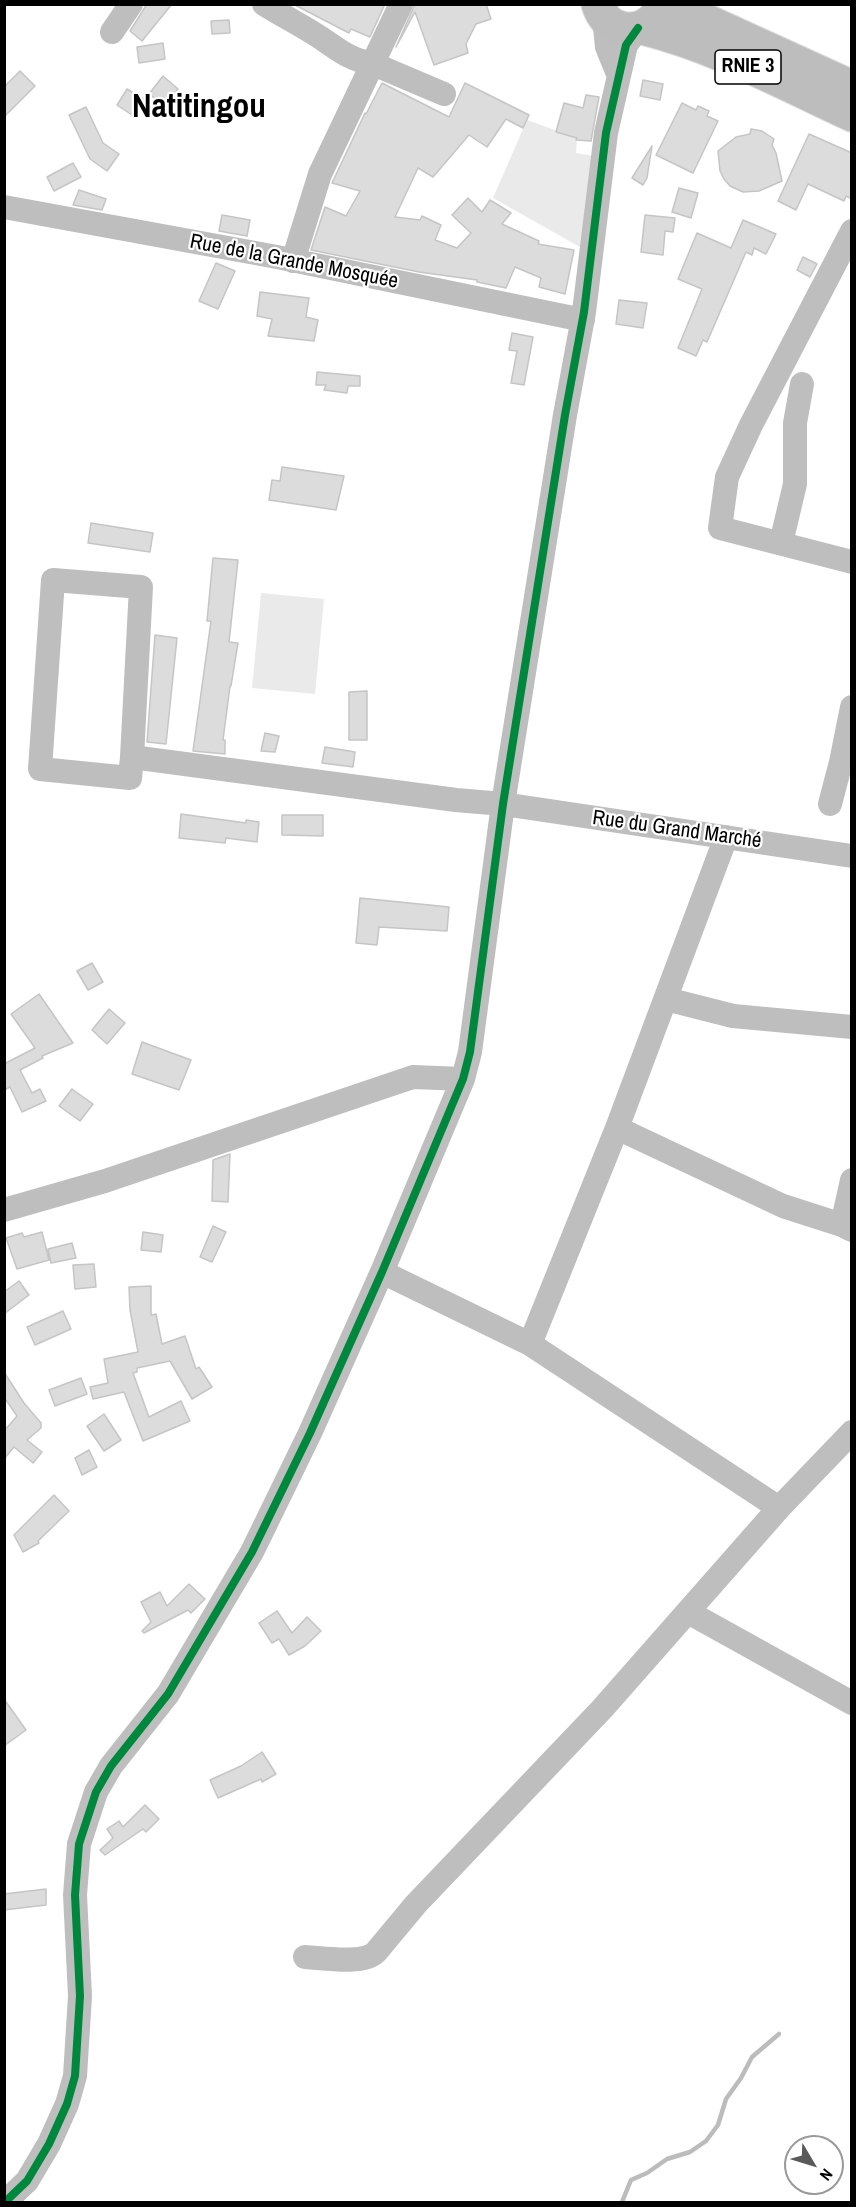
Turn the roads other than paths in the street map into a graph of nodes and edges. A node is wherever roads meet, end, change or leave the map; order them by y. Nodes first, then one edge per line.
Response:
1 (131, 4) edge
2 (264, 4) edge
3 (401, 4) edge
4 (680, 4) edge
5 (598, 9) edge
6 (647, 20) edge
7 (112, 33) dead end
8 (371, 63) junction
9 (618, 74) junction
10 (852, 87) edge
11 (444, 94) dead end
12 (852, 115) edge
13 (4, 207) edge
14 (852, 231) edge
15 (293, 261) junction
16 (583, 320) junction
17 (802, 384) dead end
18 (781, 543) junction
19 (852, 562) edge
20 (852, 707) edge
21 (132, 757) junction
22 (503, 804) junction
23 (830, 804) dead end
24 (726, 837) junction
25 (852, 856) edge
26 (666, 999) junction
27 (852, 1027) edge
28 (463, 1078) junction
29 (617, 1128) junction
30 (852, 1180) edge
31 (4, 1210) edge
32 (847, 1227) edge
33 (382, 1272) junction
34 (530, 1344) junction
35 (852, 1432) edge
36 (779, 1508) junction
37 (688, 1612) junction
38 (852, 1703) edge
39 (305, 1957) dead end
40 (5, 2202) edge

1 - 7 street
2 - 8 street
3 - 8 street
4 - 10 highway, RNIE 3
5 - 6 highway, RNIE 3
5 - 9 street
6 - 9 street
6 - 12 highway, RNIE 3
8 - 11 street
8 - 15 street
9 - 16 street
13 - 15 street, Rue de la Grande Mosquée
14 - 18 street
15 - 16 street, Rue de la Grande Mosquée
16 - 22 street
17 - 18 street
18 - 19 street
20 - 23 street
21 - 21 street
21 - 22 street, Rue du Grand Marché
22 - 24 street, Rue du Grand Marché
22 - 28 street
24 - 25 street, Rue du Grand Marché
24 - 26 street
26 - 27 street
26 - 29 street
28 - 31 street
28 - 33 street
29 - 32 street
29 - 34 street
30 - 32 street
33 - 34 street
33 - 40 street
34 - 36 street
35 - 36 street
36 - 37 street
37 - 38 street
37 - 39 street

